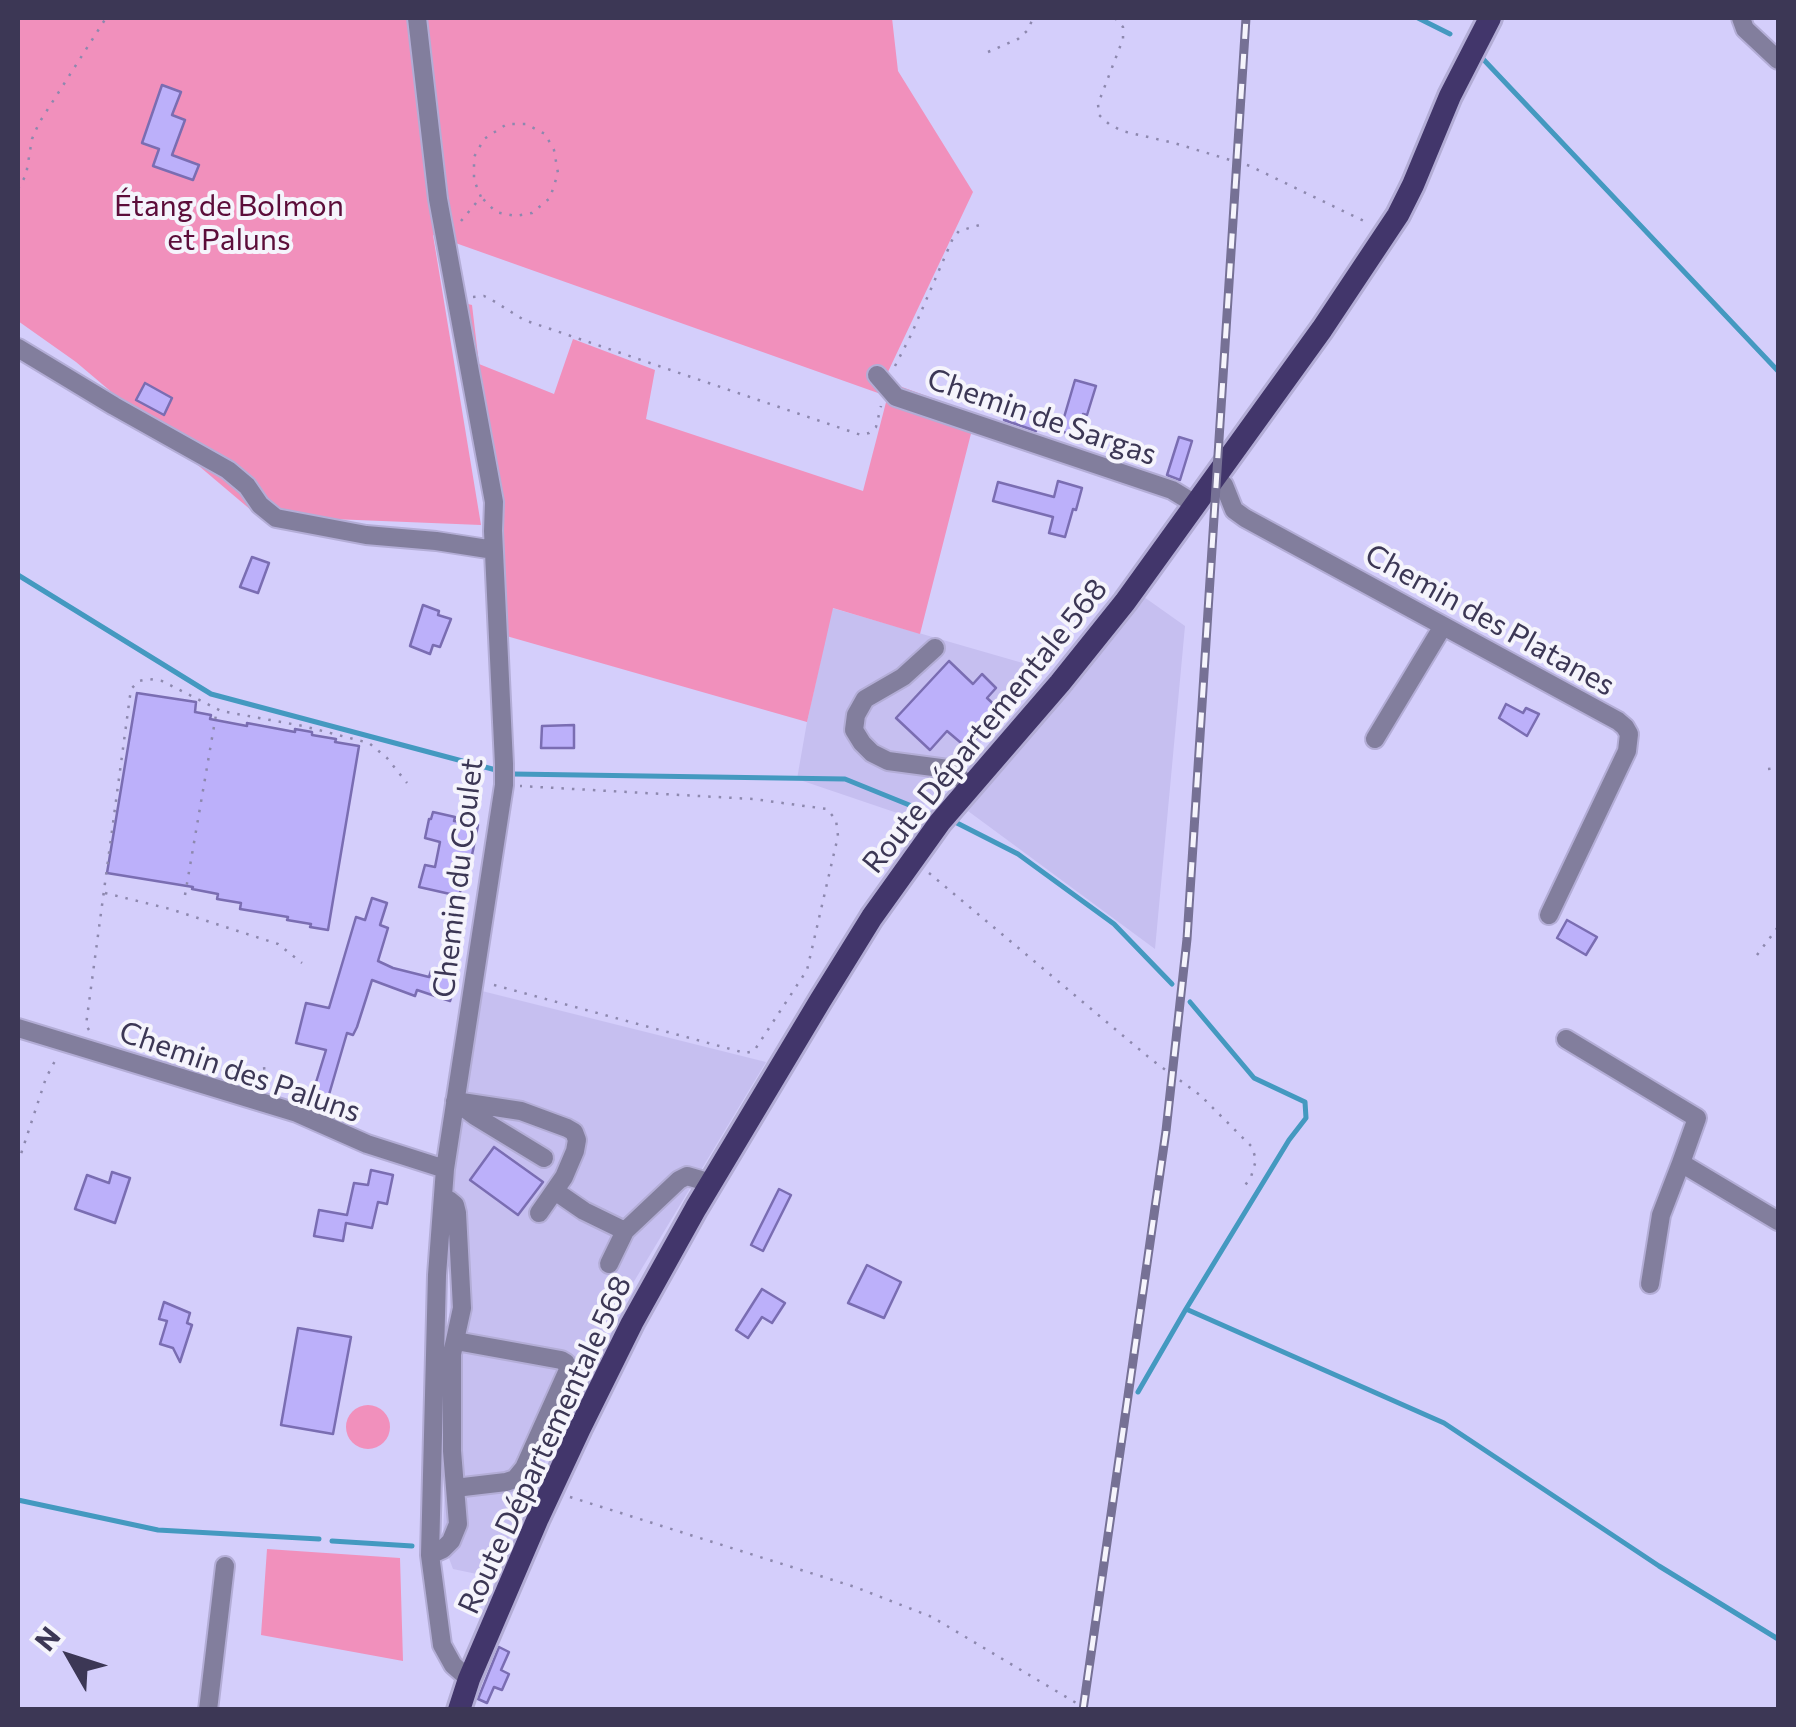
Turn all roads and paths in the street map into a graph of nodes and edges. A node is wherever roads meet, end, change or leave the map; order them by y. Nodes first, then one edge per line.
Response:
1 (106, 18) edge
2 (416, 18) edge
3 (1033, 18) edge
4 (1115, 18) edge
5 (1490, 18) edge
6 (1741, 18) edge
7 (988, 52) dead end
8 (1778, 60) edge
9 (18, 189) edge
10 (481, 197) junction
11 (984, 224) dead end
12 (1388, 231) junction
13 (446, 243) junction
14 (457, 298) junction
15 (18, 348) edge
16 (882, 381) junction
17 (1216, 476) junction
18 (1195, 504) junction
19 (494, 550) junction
20 (1443, 626) junction
21 (936, 648) dead end
22 (217, 709) junction
23 (1376, 738) dead end
24 (1778, 768) edge
25 (1768, 769) dead end
26 (408, 783) dead end
27 (504, 785) junction
28 (970, 785) junction
29 (912, 860) junction
30 (104, 892) junction
31 (185, 895) dead end
32 (1549, 915) dead end
33 (1778, 928) edge
34 (1757, 955) dead end
35 (302, 963) dead end
36 (474, 980) junction
37 (18, 1028) edge
38 (96, 1034) dead end
39 (1566, 1039) dead end
40 (66, 1043) junction
41 (271, 1068) dead end
42 (218, 1071) dead end
43 (455, 1101) junction
44 (544, 1158) dead end
45 (18, 1162) edge
46 (1681, 1163) junction
47 (445, 1169) junction
48 (711, 1183) junction
49 (555, 1191) junction
50 (1241, 1191) dead end
51 (443, 1198) junction
52 (539, 1213) dead end
53 (1778, 1222) edge
54 (624, 1231) junction
55 (610, 1264) dead end
56 (1650, 1284) dead end
57 (456, 1340) junction
58 (455, 1488) junction
59 (550, 1491) junction
60 (430, 1556) junction
61 (225, 1566) dead end
62 (470, 1679) junction
63 (208, 1710) edge
64 (459, 1710) edge
65 (1088, 1710) edge

1 - 9 path
2 - 13 street, Chemin du Coulet
3 - 7 path
4 - 12 path
5 - 12 main road, Route Départementale 568
6 - 8 street
10 - 10 path
10 - 13 path
11 - 16 path
12 - 17 main road, Route Départementale 568
13 - 14 street, Chemin du Coulet
14 - 16 path
14 - 19 street, Chemin du Coulet
15 - 19 street
16 - 18 street, Chemin de Sargas
17 - 18 main road, Route Départementale 568
17 - 20 street, Chemin des Platanes
18 - 28 main road, Route Départementale 568
19 - 27 street, Chemin du Coulet
20 - 23 street
20 - 32 street, Chemin des Platanes
21 - 28 street
22 - 26 path
22 - 30 path
22 - 31 path
24 - 25 path
27 - 36 street, Chemin du Coulet
27 - 36 path
28 - 29 main road, Route Départementale 568
29 - 48 main road, Route Départementale 568
29 - 50 path
30 - 35 path
30 - 38 path
33 - 34 path
36 - 43 street, Chemin du Coulet
37 - 40 street, Chemin des Paluns
39 - 46 street
40 - 45 path
40 - 47 street, Chemin des Paluns
41 - 42 path
43 - 44 street
43 - 47 street, Chemin du Coulet
43 - 49 street
46 - 53 street
46 - 56 street
47 - 51 street, Chemin du Coulet
48 - 54 street
48 - 59 main road, Route Départementale 568
49 - 52 street
49 - 54 street
51 - 57 street
51 - 60 street, Chemin du Coulet
54 - 55 street
57 - 58 street
57 - 58 street
58 - 60 street
59 - 62 main road, Route Départementale 568
59 - 65 path
60 - 62 street, Chemin du Coulet
61 - 63 street
62 - 64 main road, Route Départementale 568

